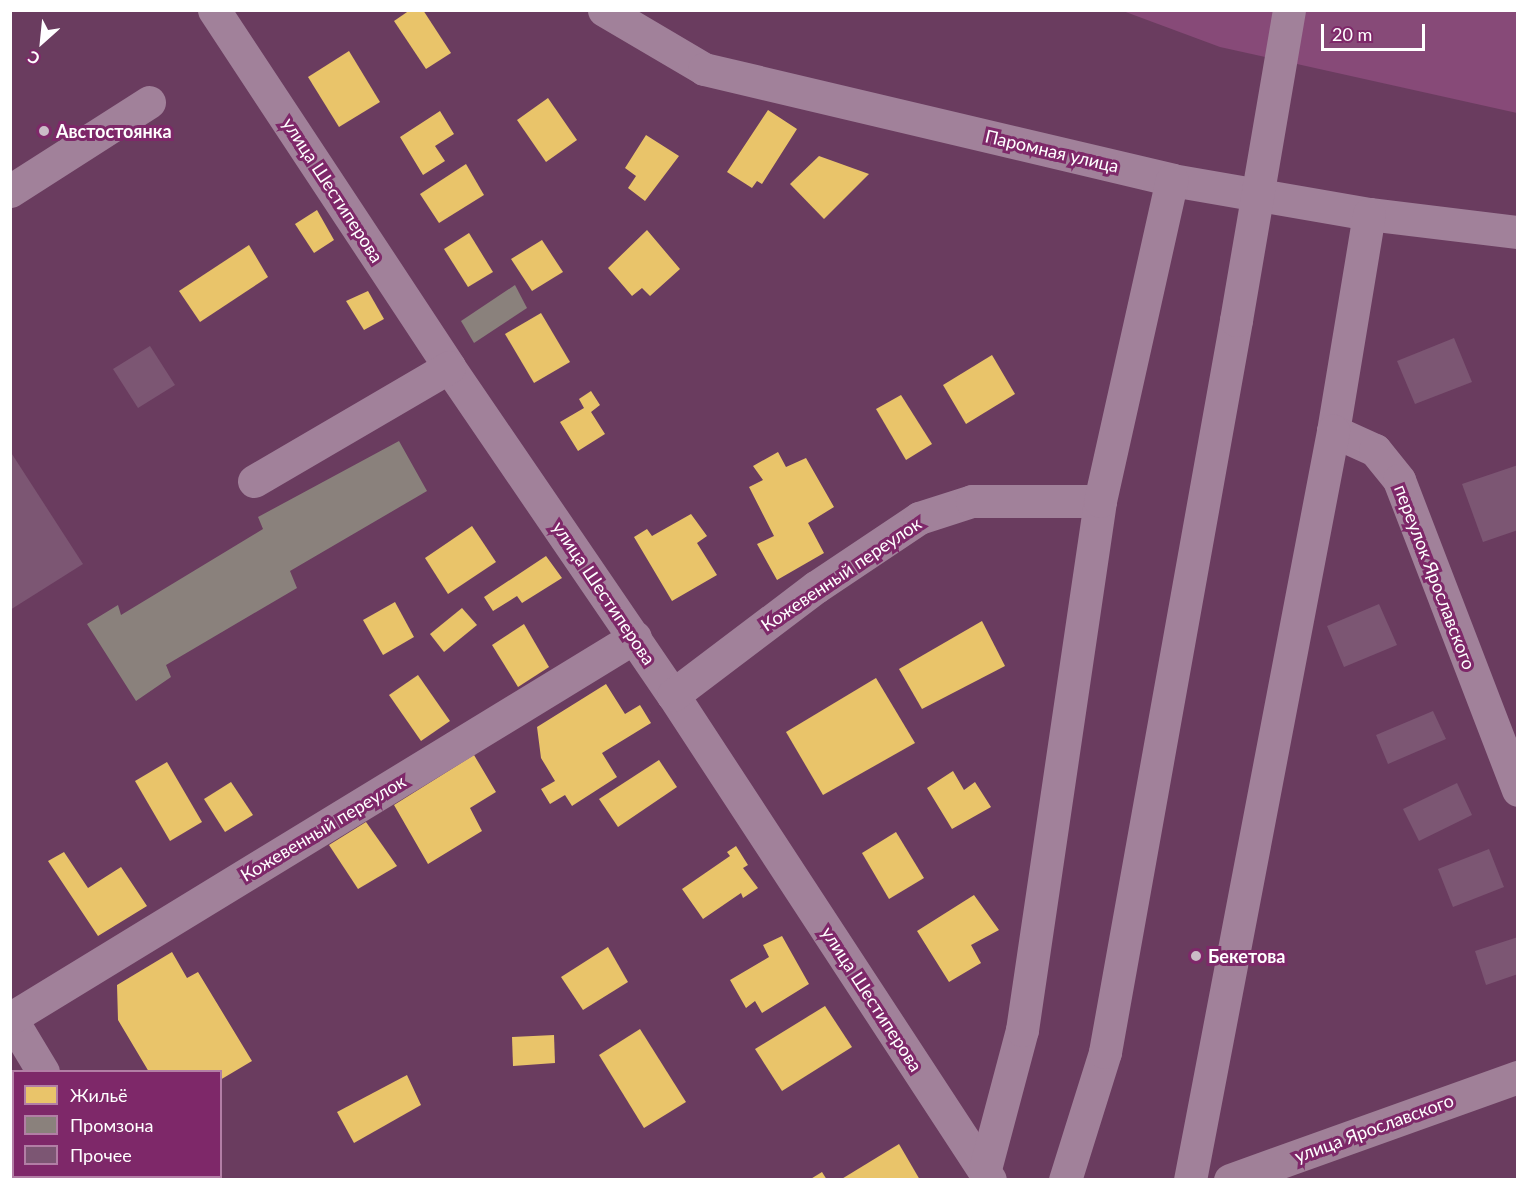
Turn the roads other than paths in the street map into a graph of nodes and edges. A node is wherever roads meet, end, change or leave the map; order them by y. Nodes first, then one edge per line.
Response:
1 (214, 10) edge
2 (604, 10) edge
3 (1289, 10) edge
4 (150, 102) dead end
5 (1172, 180) junction
6 (10, 191) edge
7 (1369, 214) junction
8 (1518, 231) edge
9 (449, 367) junction
10 (1333, 431) junction
11 (254, 481) dead end
12 (1100, 501) junction
13 (634, 637) junction
14 (673, 695) junction
15 (1518, 790) edge
16 (11, 1018) edge
17 (42, 1070) edge
18 (1518, 1077) edge
19 (987, 1174) edge
20 (1065, 1179) edge
21 (1190, 1179) edge
22 (1230, 1179) edge

1 - 9 street, улица Шестиперова
2 - 5 street, Паромная улица
3 - 20 street, bridge
4 - 6 street
5 - 7 street, Паромная улица
5 - 12 street
7 - 8 street, Паромная улица
7 - 10 street
9 - 11 street
9 - 13 street, улица Шестиперова
10 - 15 street, переулок Ярославского
10 - 21 street
12 - 14 street, Кожевенный переулок
12 - 19 street
13 - 14 street, улица Шестиперова
13 - 16 street, Кожевенный переулок
14 - 19 street, улица Шестиперова
16 - 17 street
18 - 22 main road, улица Ярославского

